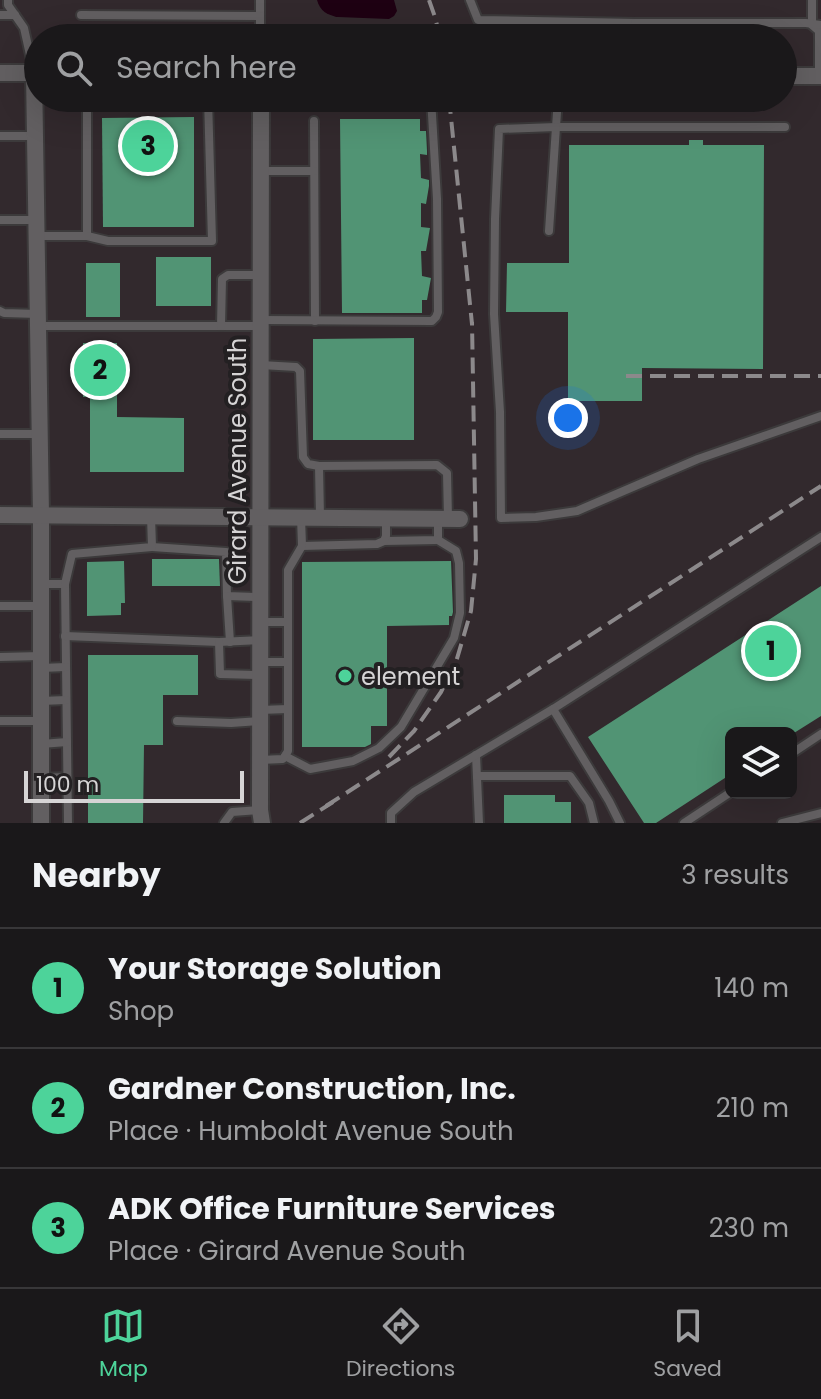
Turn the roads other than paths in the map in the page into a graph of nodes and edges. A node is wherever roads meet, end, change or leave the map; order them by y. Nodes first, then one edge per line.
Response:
1 (8, 0) edge
2 (260, 0) edge
3 (470, 0) edge
4 (812, 0) edge
5 (0, 15) edge
6 (15, 15) junction
7 (81, 15) dead end
8 (260, 16) junction
9 (635, 23) joint
10 (260, 24) edge
11 (817, 25) edge
12 (24, 28) edge
13 (0, 73) edge
14 (24, 73) edge
15 (797, 76) edge
16 (820, 76) edge
17 (35, 112) edge
18 (87, 112) edge
19 (208, 112) edge
20 (261, 112) edge
21 (432, 112) edge
22 (557, 112) edge
23 (314, 121) dead end
24 (556, 127) junction
25 (785, 127) dead end
26 (0, 136) edge
27 (35, 136) junction
28 (261, 171) junction
29 (314, 171) junction
30 (0, 220) edge
31 (36, 228) junction
32 (549, 231) dead end
33 (87, 236) junction
34 (261, 275) junction
35 (0, 311) edge
36 (38, 320) junction
37 (315, 321) junction
38 (261, 323) junction
39 (221, 326) junction
40 (261, 365) junction
41 (821, 416) edge
42 (0, 434) edge
43 (39, 434) junction
44 (319, 466) junction
45 (0, 515) edge
46 (41, 515) junction
47 (151, 516) junction
48 (260, 517) junction
49 (301, 517) junction
50 (320, 517) junction
51 (386, 518) junction
52 (449, 518) junction
53 (821, 537) edge
54 (438, 540) junction
55 (384, 541) junction
56 (302, 546) junction
57 (152, 547) junction
58 (41, 584) junction
59 (65, 584) junction
60 (227, 596) junction
61 (260, 597) junction
62 (0, 606) edge
63 (41, 606) junction
64 (260, 622) junction
65 (288, 622) junction
66 (65, 636) junction
67 (260, 640) junction
68 (219, 642) junction
69 (230, 642) junction
70 (0, 657) edge
71 (41, 662) junction
72 (288, 662) junction
73 (66, 667) junction
74 (260, 668) junction
75 (66, 700) junction
76 (41, 701) junction
77 (288, 709) junction
78 (553, 709) junction
79 (260, 715) junction
80 (0, 721) edge
81 (41, 721) junction
82 (177, 721) dead end
83 (821, 734) edge
84 (67, 742) junction
85 (41, 744) junction
86 (797, 750) edge
87 (476, 755) junction
88 (285, 756) junction
89 (260, 760) junction
90 (477, 776) junction
91 (67, 777) junction
92 (41, 778) junction
93 (725, 796) edge
94 (821, 813) edge
95 (261, 817) edge
96 (41, 823) edge
97 (68, 823) edge
98 (224, 823) edge
99 (391, 823) edge
100 (479, 823) edge
101 (594, 823) edge
102 (620, 823) edge
103 (684, 823) edge
104 (782, 823) edge

1 - 6 lane
2 - 8 lane
3 - 9 lane
4 - 11 lane
5 - 6 lane
6 - 12 lane
7 - 8 lane
8 - 10 lane
9 - 11 lane
11 - 16 lane
13 - 14 street
15 - 16 street
17 - 27 street
18 - 33 lane
19 - 33 lane
20 - 28 street, Girard Avenue South
21 - 37 lane
22 - 24 lane
23 - 29 lane
24 - 25 lane
24 - 32 lane
24 - 41 lane
26 - 27 lane
27 - 31 street
28 - 29 lane
28 - 34 street, Girard Avenue South
29 - 37 lane
30 - 31 lane
31 - 33 lane
31 - 36 street
34 - 38 street, Girard Avenue South
34 - 39 lane
35 - 36 lane
36 - 39 lane
36 - 43 street
37 - 38 lane
38 - 39 lane
38 - 40 street, Girard Avenue South
40 - 44 lane
40 - 48 street, Girard Avenue South
42 - 43 lane
43 - 46 street
44 - 50 lane
44 - 52 lane
45 - 46 street
46 - 47 street
46 - 58 street
47 - 48 street
47 - 57 lane
48 - 49 street
48 - 61 street, Girard Avenue South
49 - 50 street
49 - 56 lane
50 - 51 street
51 - 52 street
51 - 55 lane
52 - 54 lane
53 - 78 lane
54 - 55 lane
54 - 88 lane
55 - 56 lane
56 - 65 lane
57 - 59 lane
57 - 60 lane
58 - 59 lane
58 - 63 street
59 - 66 lane
60 - 61 lane
60 - 69 lane
61 - 64 street, Girard Avenue South
62 - 63 lane
63 - 71 street
64 - 65 lane
64 - 67 street, Girard Avenue South
65 - 72 lane
66 - 68 lane
66 - 73 lane
67 - 69 lane
67 - 74 street, Girard Avenue South
68 - 69 lane
68 - 74 lane
70 - 71 lane
71 - 73 lane
71 - 76 street
72 - 74 lane
72 - 77 lane
73 - 75 lane
74 - 79 street, Girard Avenue South
75 - 76 lane
75 - 84 lane
76 - 81 street
77 - 79 lane
77 - 88 lane
78 - 87 lane
78 - 102 lane
79 - 82 lane
79 - 89 street, Girard Avenue South
80 - 81 lane
81 - 85 street
83 - 86 lane
84 - 85 lane
84 - 91 lane
85 - 92 street
87 - 90 lane
87 - 99 lane
88 - 89 lane
89 - 95 street, Girard Avenue South
90 - 100 lane
90 - 101 lane
91 - 92 lane
91 - 97 lane
92 - 96 street
93 - 103 lane
94 - 104 lane
95 - 98 lane

